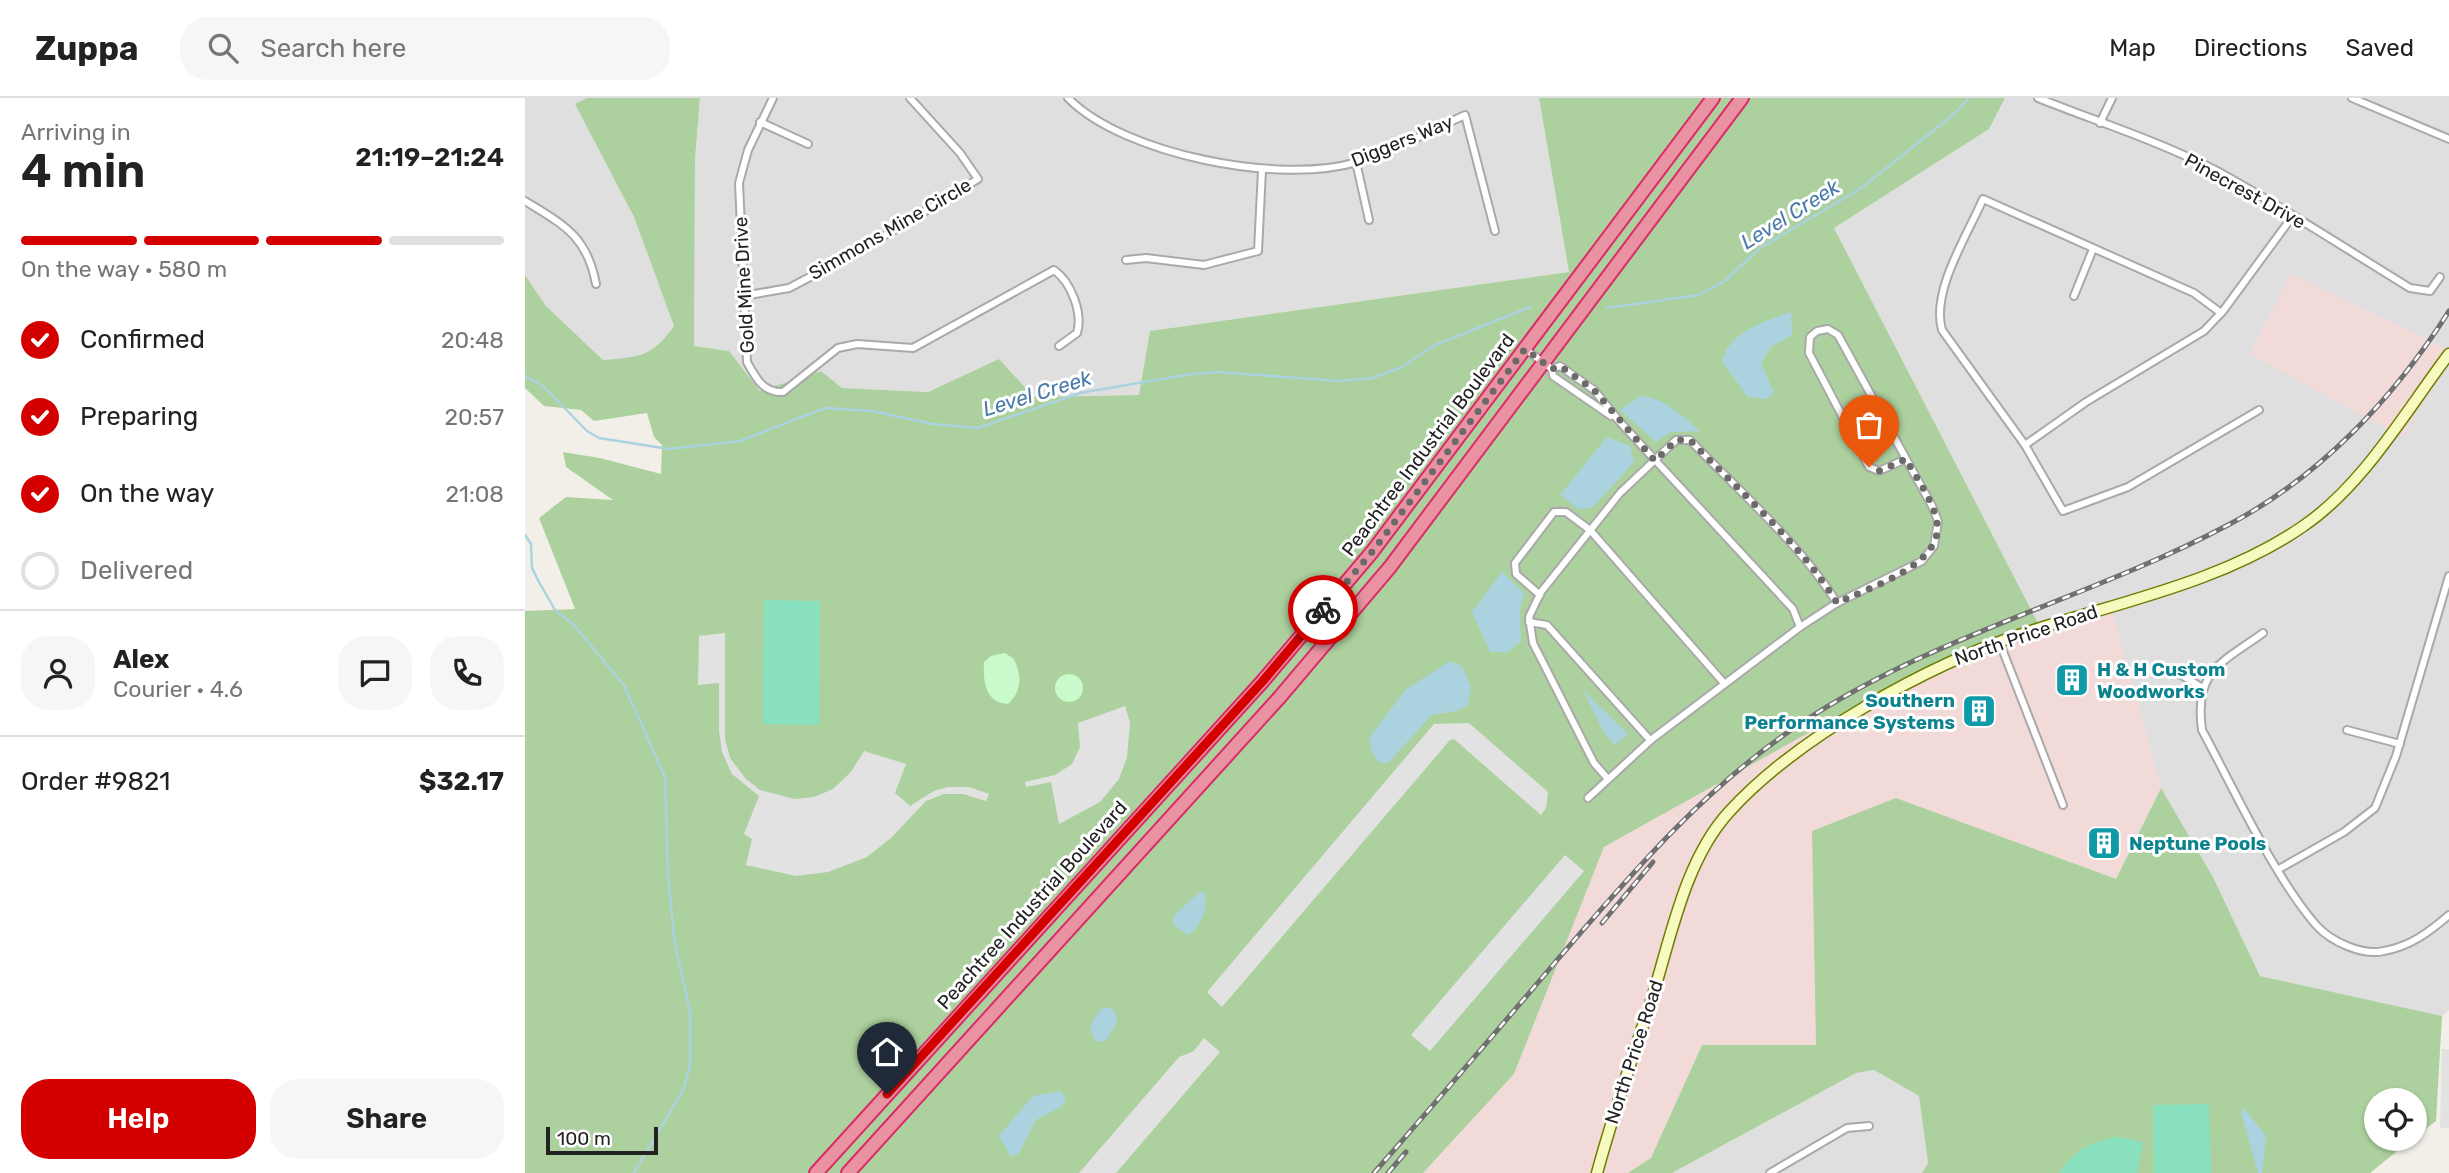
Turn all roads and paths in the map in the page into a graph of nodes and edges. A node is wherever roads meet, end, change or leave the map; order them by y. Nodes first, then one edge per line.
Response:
1 (773, 98) edge
2 (910, 98) edge
3 (1068, 98) edge
4 (1713, 98) edge
5 (1742, 98) edge
6 (2038, 98) edge
7 (2112, 98) edge
8 (2352, 98) edge
9 (760, 122) junction
10 (2100, 123) junction
11 (2449, 139) edge
12 (809, 144) dead end
13 (1356, 162) junction
14 (1262, 170) junction
15 (525, 201) edge
16 (2292, 217) junction
17 (1369, 220) dead end
18 (1495, 231) dead end
19 (2093, 249) junction
20 (1126, 260) dead end
21 (2440, 277) dead end
22 (596, 284) dead end
23 (743, 296) junction
24 (2074, 296) dead end
25 (2221, 313) junction
26 (1059, 346) dead end
27 (1525, 349) junction
28 (2449, 354) edge
29 (1548, 366) junction
30 (2259, 410) dead end
31 (1619, 421) junction
32 (2025, 445) junction
33 (1906, 459) junction
34 (1655, 461) junction
35 (1590, 530) junction
36 (2449, 576) edge
37 (1540, 595) junction
38 (2441, 602) junction
39 (1837, 603) junction
40 (2449, 605) edge
41 (1529, 622) junction
42 (1800, 626) junction
43 (2263, 633) dead end
44 (1999, 642) junction
45 (2173, 670) dead end
46 (1723, 682) junction
47 (2201, 687) junction
48 (2347, 730) dead end
49 (1650, 740) junction
50 (2400, 744) junction
51 (1608, 779) junction
52 (1588, 797) dead end
53 (2063, 805) dead end
54 (2279, 869) junction
55 (2449, 915) edge
56 (1869, 1126) dead end
57 (816, 1173) edge
58 (848, 1173) edge
59 (1597, 1173) edge
60 (1770, 1173) edge

1 - 9 street, Gold Mine Drive
2 - 23 street, Simmons Mine Circle
3 - 14 street, Diggers Way
4 - 27 highway, Peachtree Industrial Boulevard
5 - 29 highway
6 - 10 street, Pinecrest Drive
7 - 10 street
8 - 11 street
9 - 12 street
9 - 23 street, Gold Mine Drive
10 - 16 street, Pinecrest Drive
13 - 14 street, Diggers Way
13 - 17 street
13 - 18 street, Diggers Way
14 - 20 street
15 - 22 street
16 - 21 street, Pinecrest Drive
16 - 25 street
19 - 24 street
19 - 25 street
19 - 32 street
23 - 26 street, Gold Mine Drive
25 - 32 street
27 - 29 street
27 - 57 highway, Peachtree Industrial Boulevard
28 - 44 street, North Price Road
29 - 31 street
29 - 31 street
29 - 58 highway
30 - 32 street
31 - 34 street
33 - 33 street
33 - 39 street
34 - 35 street
34 - 39 street
34 - 42 street
35 - 37 street
35 - 37 street
35 - 46 street
36 - 38 street
37 - 41 street
38 - 40 street
38 - 50 street
39 - 42 street
41 - 49 street
41 - 51 street
42 - 46 street
43 - 47 street
44 - 53 street
44 - 59 street, North Price Road
45 - 47 street
46 - 49 street
47 - 54 street
48 - 50 street
49 - 51 street
50 - 54 street
51 - 52 street
54 - 55 street
56 - 60 street

